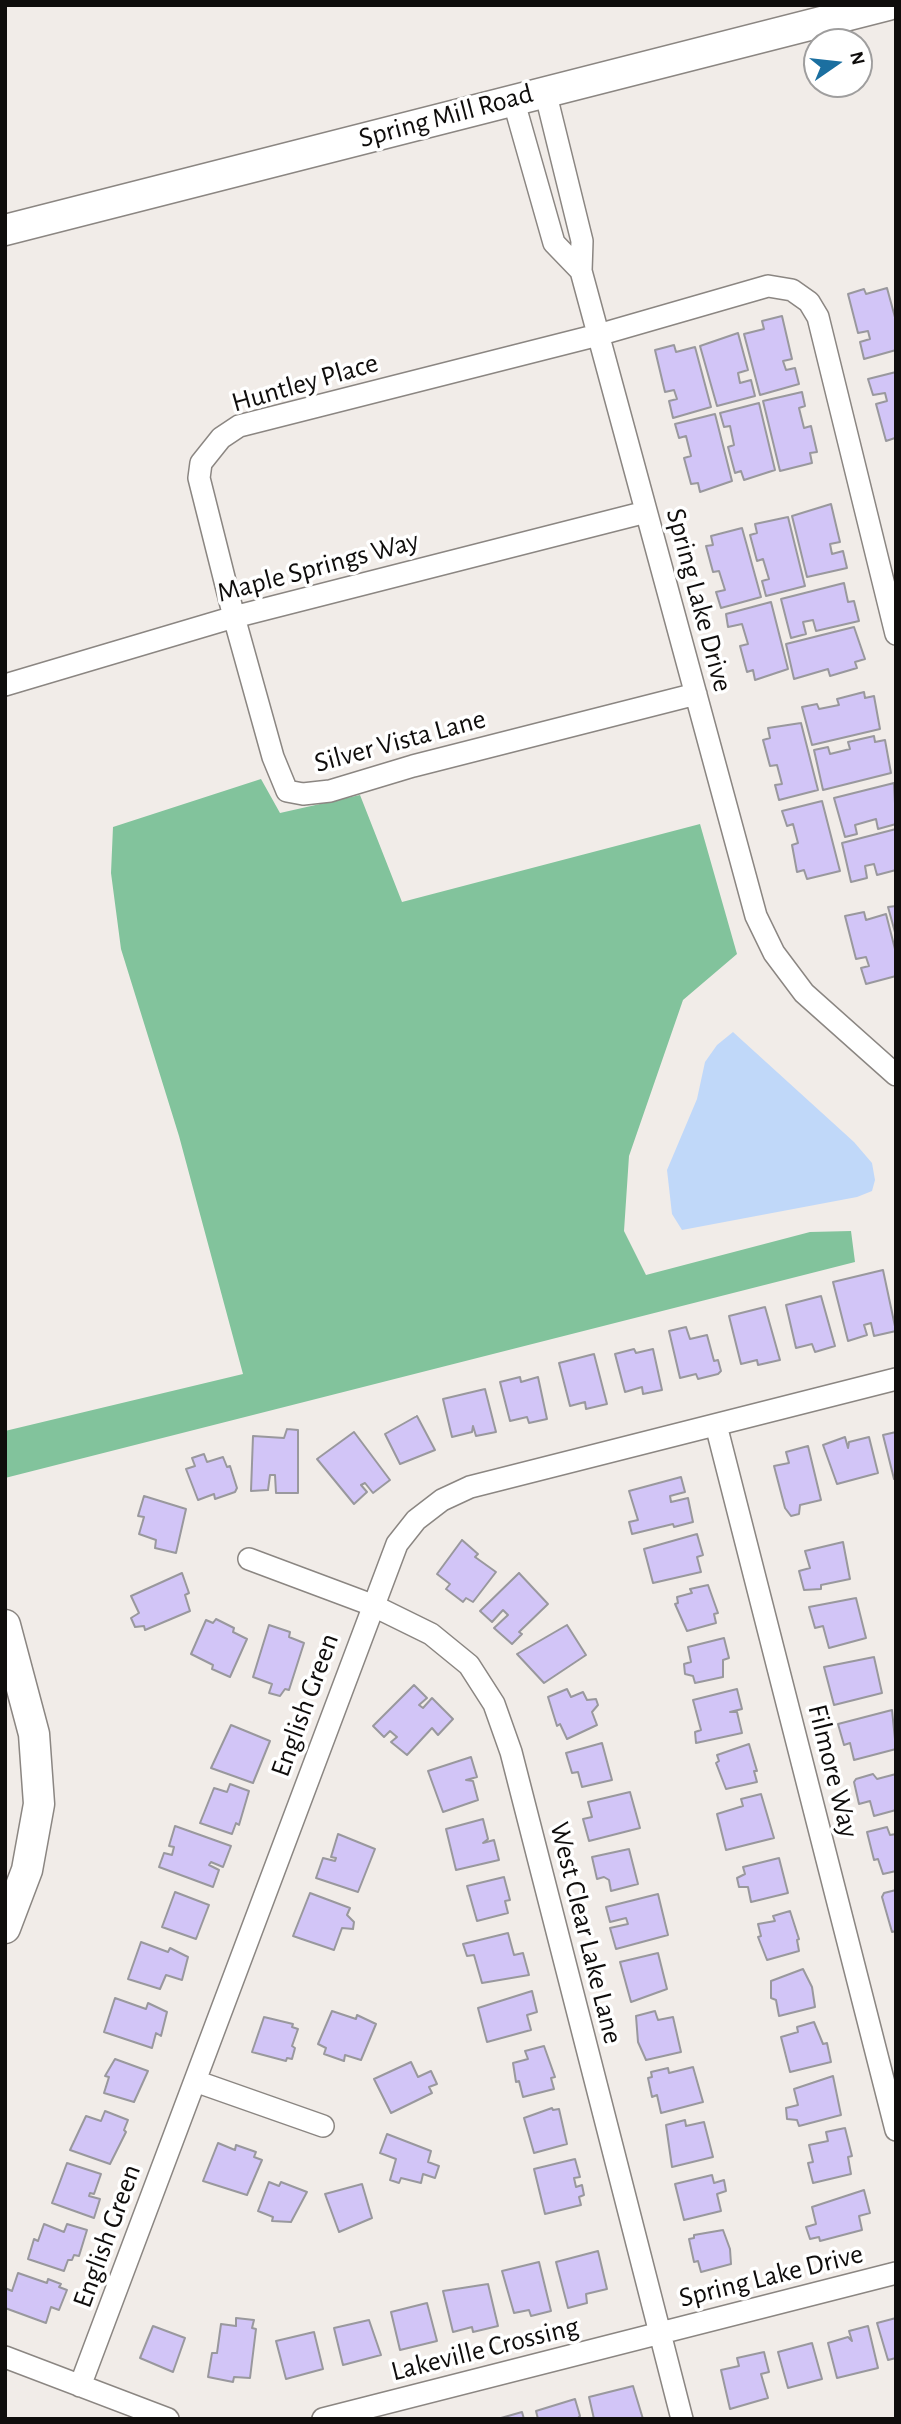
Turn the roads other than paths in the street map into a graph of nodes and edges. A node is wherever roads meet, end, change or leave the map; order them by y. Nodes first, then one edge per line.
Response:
1 (888, 5) edge
2 (545, 90) junction
3 (513, 99) junction
4 (5, 230) edge
5 (580, 271) junction
6 (598, 335) junction
7 (646, 512) junction
8 (235, 621) junction
9 (896, 634) edge
10 (5, 685) edge
11 (696, 694) junction
12 (896, 1075) edge
13 (896, 1379) edge
14 (716, 1425) junction
15 (249, 1559) dead end
16 (372, 1605) junction
17 (5, 1625) edge
18 (5, 1928) edge
19 (195, 2081) junction
20 (323, 2126) dead end
21 (896, 2130) edge
22 (896, 2273) edge
23 (660, 2334) junction
24 (5, 2357) edge
25 (80, 2386) junction
26 (168, 2419) edge
27 (323, 2419) edge
28 (682, 2419) edge

1 - 2 street, Spring Mill Road
2 - 3 street, Spring Mill Road
2 - 5 street, Spring Lake Drive
3 - 4 street, Spring Mill Road
3 - 5 street
5 - 6 street, Spring Lake Drive
6 - 7 street, Spring Lake Drive
6 - 8 street, Huntley Place
6 - 9 street, Huntley Place
7 - 8 street, Maple Springs Way
7 - 11 street, Spring Lake Drive
8 - 10 street, Maple Springs Way
8 - 11 street, Silver Vista Lane
11 - 12 street, Spring Lake Drive
13 - 14 street, English Green
14 - 16 street, English Green
14 - 21 street, Filmore Way
15 - 16 street, West Clear Lake Lane
16 - 19 street, English Green
16 - 23 street, West Clear Lake Lane
17 - 18 street
19 - 20 street
19 - 25 street, English Green
22 - 23 street, Spring Lake Drive
23 - 27 street, Lakeville Crossing
23 - 28 street, West Clear Lake Lane
24 - 25 street
25 - 26 street

